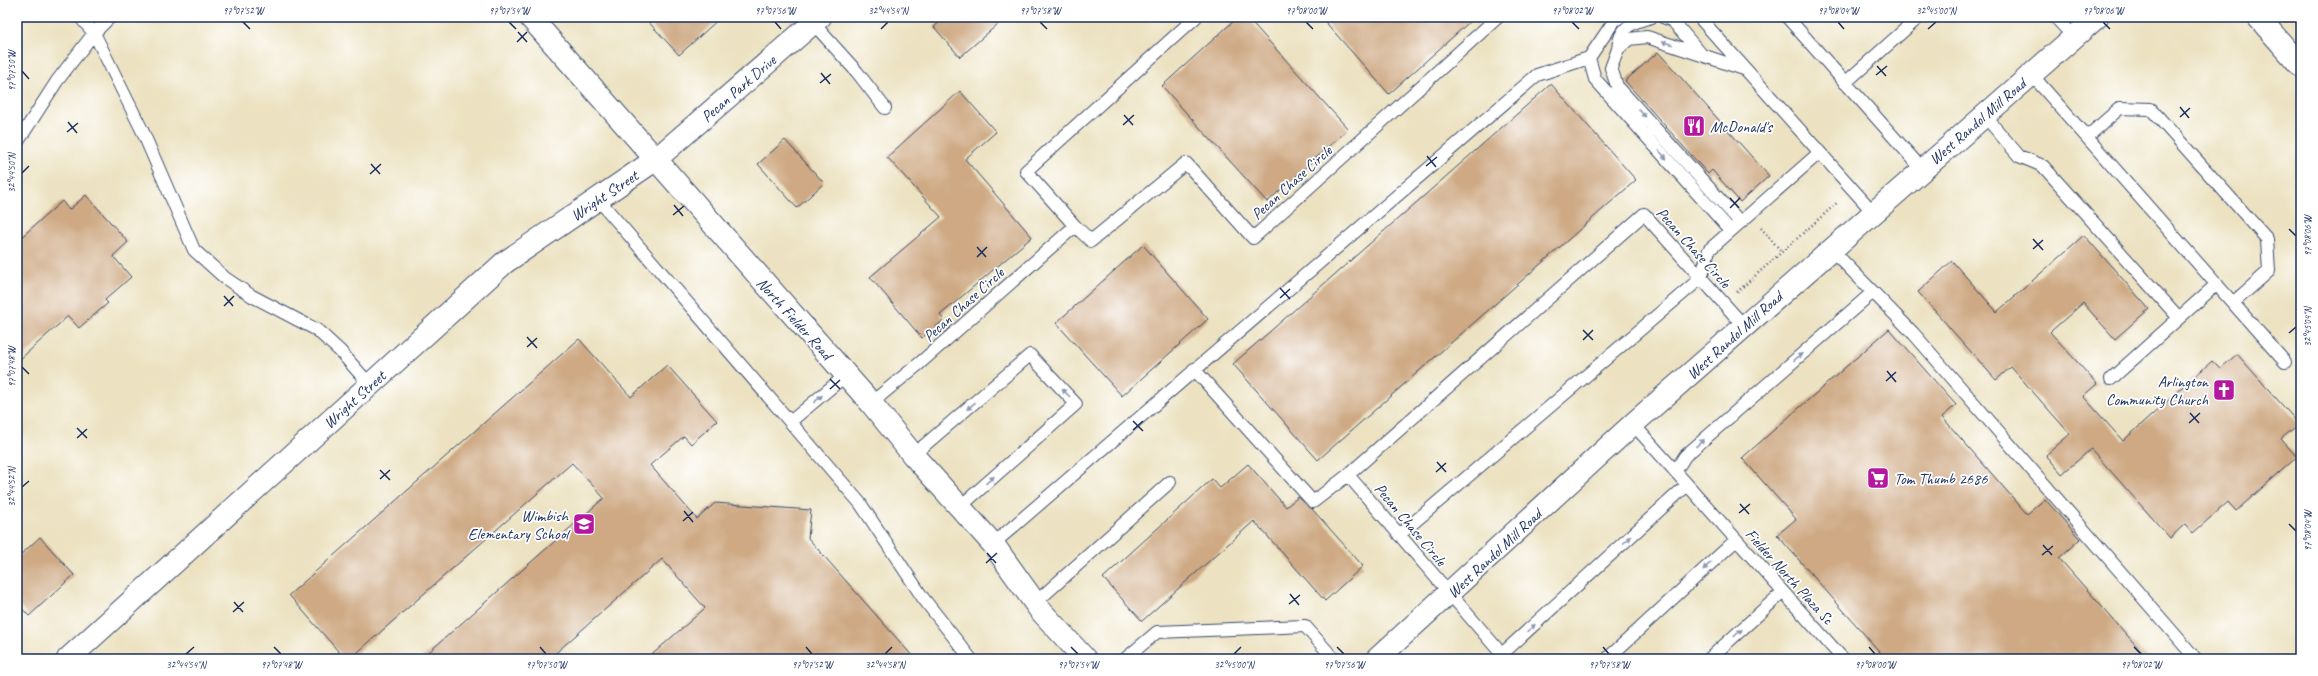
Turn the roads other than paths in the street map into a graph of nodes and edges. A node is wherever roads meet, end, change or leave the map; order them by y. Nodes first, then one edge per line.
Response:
1 (80, 17) edge
2 (110, 17) edge
3 (530, 17) edge
4 (1196, 17) edge
5 (1498, 17) edge
6 (1620, 17) edge
7 (1652, 17) edge
8 (1663, 17) edge
9 (1699, 17) edge
10 (1787, 17) edge
11 (1919, 17) edge
12 (2055, 17) edge
13 (2096, 17) edge
14 (2258, 17) edge
15 (817, 20) edge
16 (94, 33) junction
17 (2074, 37) junction
18 (1618, 49) junction
19 (1702, 55) junction
20 (1589, 58) junction
21 (2301, 66) edge
22 (1744, 68) junction
23 (2031, 74) junction
24 (1845, 83) junction
25 (885, 108) dead end
26 (1984, 115) junction
27 (2087, 138) junction
28 (17, 142) edge
29 (1819, 153) junction
30 (655, 160) junction
31 (1922, 169) junction
32 (598, 199) junction
33 (1873, 212) junction
34 (1740, 222) junction
35 (1075, 226) junction
36 (1730, 230) junction
37 (1831, 249) junction
38 (1701, 278) junction
39 (2217, 284) junction
40 (1873, 292) junction
41 (2233, 303) junction
42 (2179, 318) junction
43 (1744, 326) junction
44 (2285, 362) dead end
45 (1194, 369) junction
46 (846, 375) junction
47 (2111, 379) dead end
48 (370, 385) junction
49 (870, 403) junction
50 (790, 422) junction
51 (1633, 424) junction
52 (913, 455) junction
53 (1675, 472) junction
54 (1348, 475) junction
55 (1170, 482) dead end
56 (1687, 485) junction
57 (961, 506) junction
58 (1400, 535) junction
59 (1736, 540) junction
60 (993, 544) junction
61 (1783, 592) junction
62 (1449, 594) junction
63 (1035, 603) junction
64 (1504, 657) edge
65 (68, 659) edge
66 (971, 659) edge
67 (1085, 659) edge
68 (1125, 659) edge
69 (1334, 659) edge
70 (1377, 659) edge
71 (1607, 659) edge
72 (1709, 659) edge
73 (1843, 659) edge
74 (2196, 659) edge

1 - 16 lane
2 - 16 lane
3 - 30 main road, North Fielder Road
4 - 35 lane, Pecan Chase Circle
5 - 35 lane, Pecan Chase Circle
6 - 20 lane
7 - 18 lane
8 - 19 lane
9 - 22 lane
10 - 24 lane
11 - 24 lane
12 - 17 lane
13 - 17 main road, West Randol Mill Road
14 - 21 main road
15 - 25 lane
15 - 30 main road, Pecan Park Drive
16 - 28 lane
16 - 48 lane
17 - 23 main road, West Randol Mill Road
19 -> 18 lane
18 -> 34 lane
19 - 22 lane
20 -> 36 lane
20 - 45 lane
22 - 29 lane
23 - 26 main road, West Randol Mill Road
23 - 27 lane
24 - 31 lane
26 - 31 main road, West Randol Mill Road
26 - 42 lane
27 - 39 lane
27 - 41 lane
29 - 33 lane
29 - 34 lane
30 - 32 main road, Wright Street
30 - 46 main road, North Fielder Road
31 - 33 main road, West Randol Mill Road
32 - 48 main road, Wright Street
32 - 50 lane
33 - 37 main road, West Randol Mill Road
34 - 36 lane
35 - 49 lane, Pecan Chase Circle
36 - 38 lane
37 - 40 lane
37 - 43 main road, West Randol Mill Road
38 - 43 lane, Pecan Chase Circle
38 - 54 lane, Pecan Chase Circle
38 - 58 lane
39 - 41 lane
39 - 42 lane
53 -> 40 lane
40 - 74 lane
41 - 44 lane
42 - 47 lane
43 - 51 main road, West Randol Mill Road
45 - 54 lane, Pecan Chase Circle
45 - 60 lane
46 - 49 main road, North Fielder Road
50 -> 46 lane
48 - 65 main road, Wright Street
49 - 52 main road, North Fielder Road
50 - 66 lane
51 - 53 lane, Fielder North Plaza Sc
51 - 62 main road, West Randol Mill Road
52 - 57 main road, North Fielder Road
57 -> 52 lane
53 - 56 lane, Fielder North Plaza Sc
54 - 58 lane, Pecan Chase Circle
55 - 63 lane
56 - 59 lane, Fielder North Plaza Sc
64 -> 56 lane
57 - 60 main road, North Fielder Road
58 - 62 lane, Pecan Chase Circle
59 - 61 lane, Fielder North Plaza Sc
59 -> 71 lane
60 - 63 main road, North Fielder Road
72 -> 61 lane
61 - 73 lane, Fielder North Plaza Sc
62 - 64 lane
62 - 70 main road, West Randol Mill Road
63 - 67 main road, North Fielder Road
68 - 69 lane

